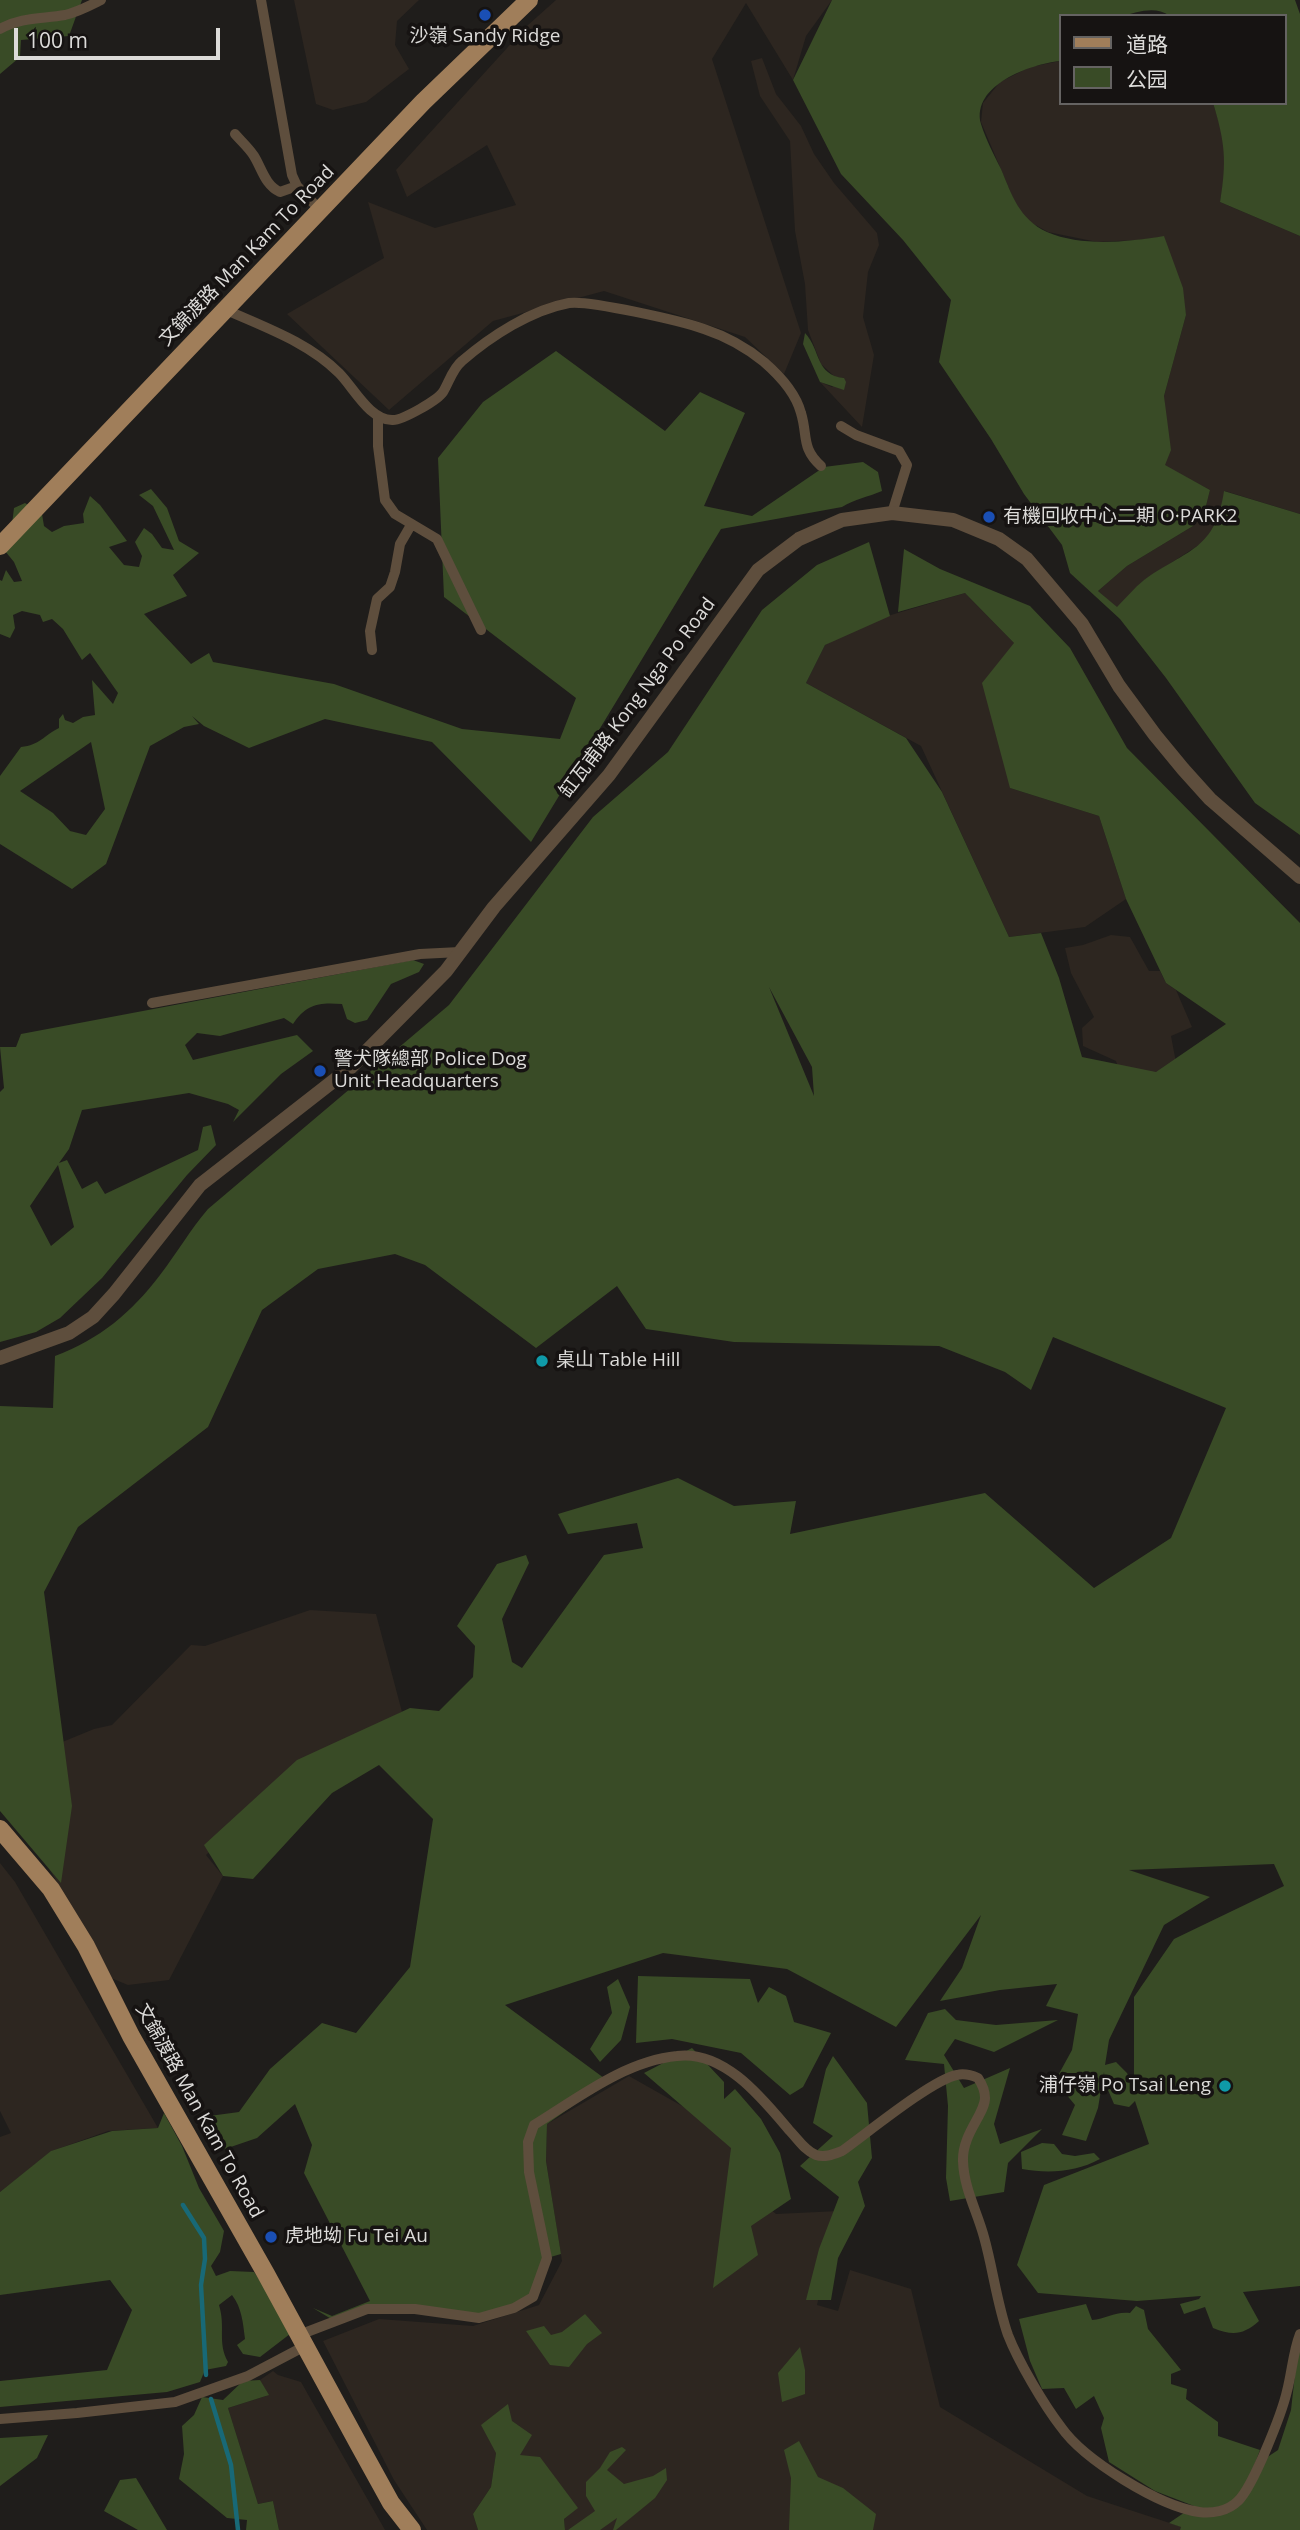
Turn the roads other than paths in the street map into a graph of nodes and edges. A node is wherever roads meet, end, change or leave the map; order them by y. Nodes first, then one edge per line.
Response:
1 (101, 0) edge
2 (261, 0) edge
3 (529, 0) edge
4 (0, 29) edge
5 (234, 134) dead end
6 (297, 186) junction
7 (320, 210) junction
8 (224, 309) junction
9 (378, 418) junction
10 (841, 426) dead end
11 (821, 466) dead end
12 (892, 513) junction
13 (411, 525) junction
14 (0, 546) edge
15 (481, 630) dead end
16 (372, 650) dead end
17 (1300, 877) edge
18 (460, 952) junction
19 (152, 1003) dead end
20 (0, 1358) edge
21 (0, 1829) edge
22 (1300, 2334) edge
23 (302, 2340) junction
24 (0, 2419) edge
25 (411, 2530) edge

1 - 4 street
2 - 6 street
3 - 7 main road, 文錦渡路 Man Kam To Road
5 - 6 street
6 - 7 street
7 - 8 main road, 文錦渡路 Man Kam To Road
8 - 9 street
8 - 14 main road, 文錦渡路 Man Kam To Road
9 - 11 street
9 - 13 street
10 - 12 street
12 - 17 street, 缸瓦甫路 Kong Nga Po Road
12 - 18 street, 缸瓦甫路 Kong Nga Po Road
13 - 15 street
13 - 16 street
18 - 19 street
18 - 20 street, 缸瓦甫路 Kong Nga Po Road
21 - 23 main road, 文錦渡路 Man Kam To Road
22 - 23 street
23 - 24 street
23 - 25 main road, 文錦渡路 Man Kam To Road

